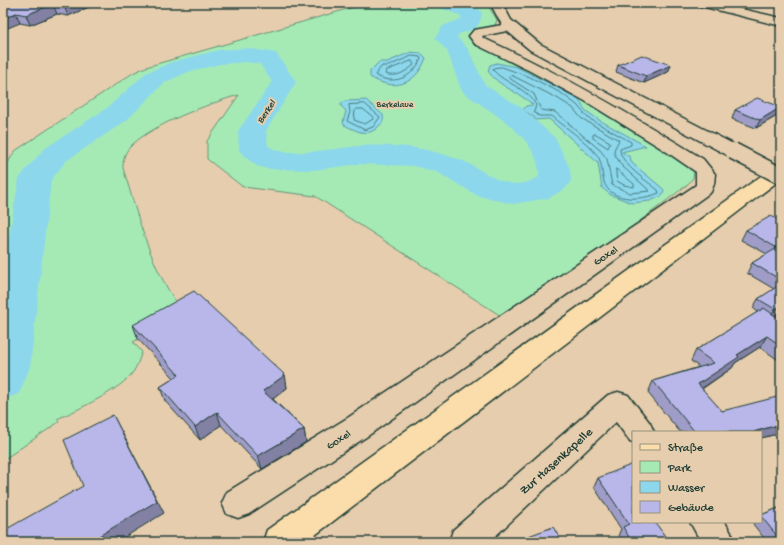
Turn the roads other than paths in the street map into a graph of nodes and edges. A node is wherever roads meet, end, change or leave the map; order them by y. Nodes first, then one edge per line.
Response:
1 (496, 3) edge
2 (701, 3) edge
3 (781, 22) edge
4 (509, 27) junction
5 (781, 170) edge
6 (781, 176) edge
7 (639, 431) edge
8 (238, 503) dead end
9 (707, 523) edge
10 (279, 542) edge
11 (464, 542) edge
12 (720, 542) edge

1 - 4 street
2 - 3 street
4 - 6 street, bridge
4 - 8 street, Goxel
5 - 10 main road
7 - 11 street, Zur Hasenkapelle
9 - 12 street

